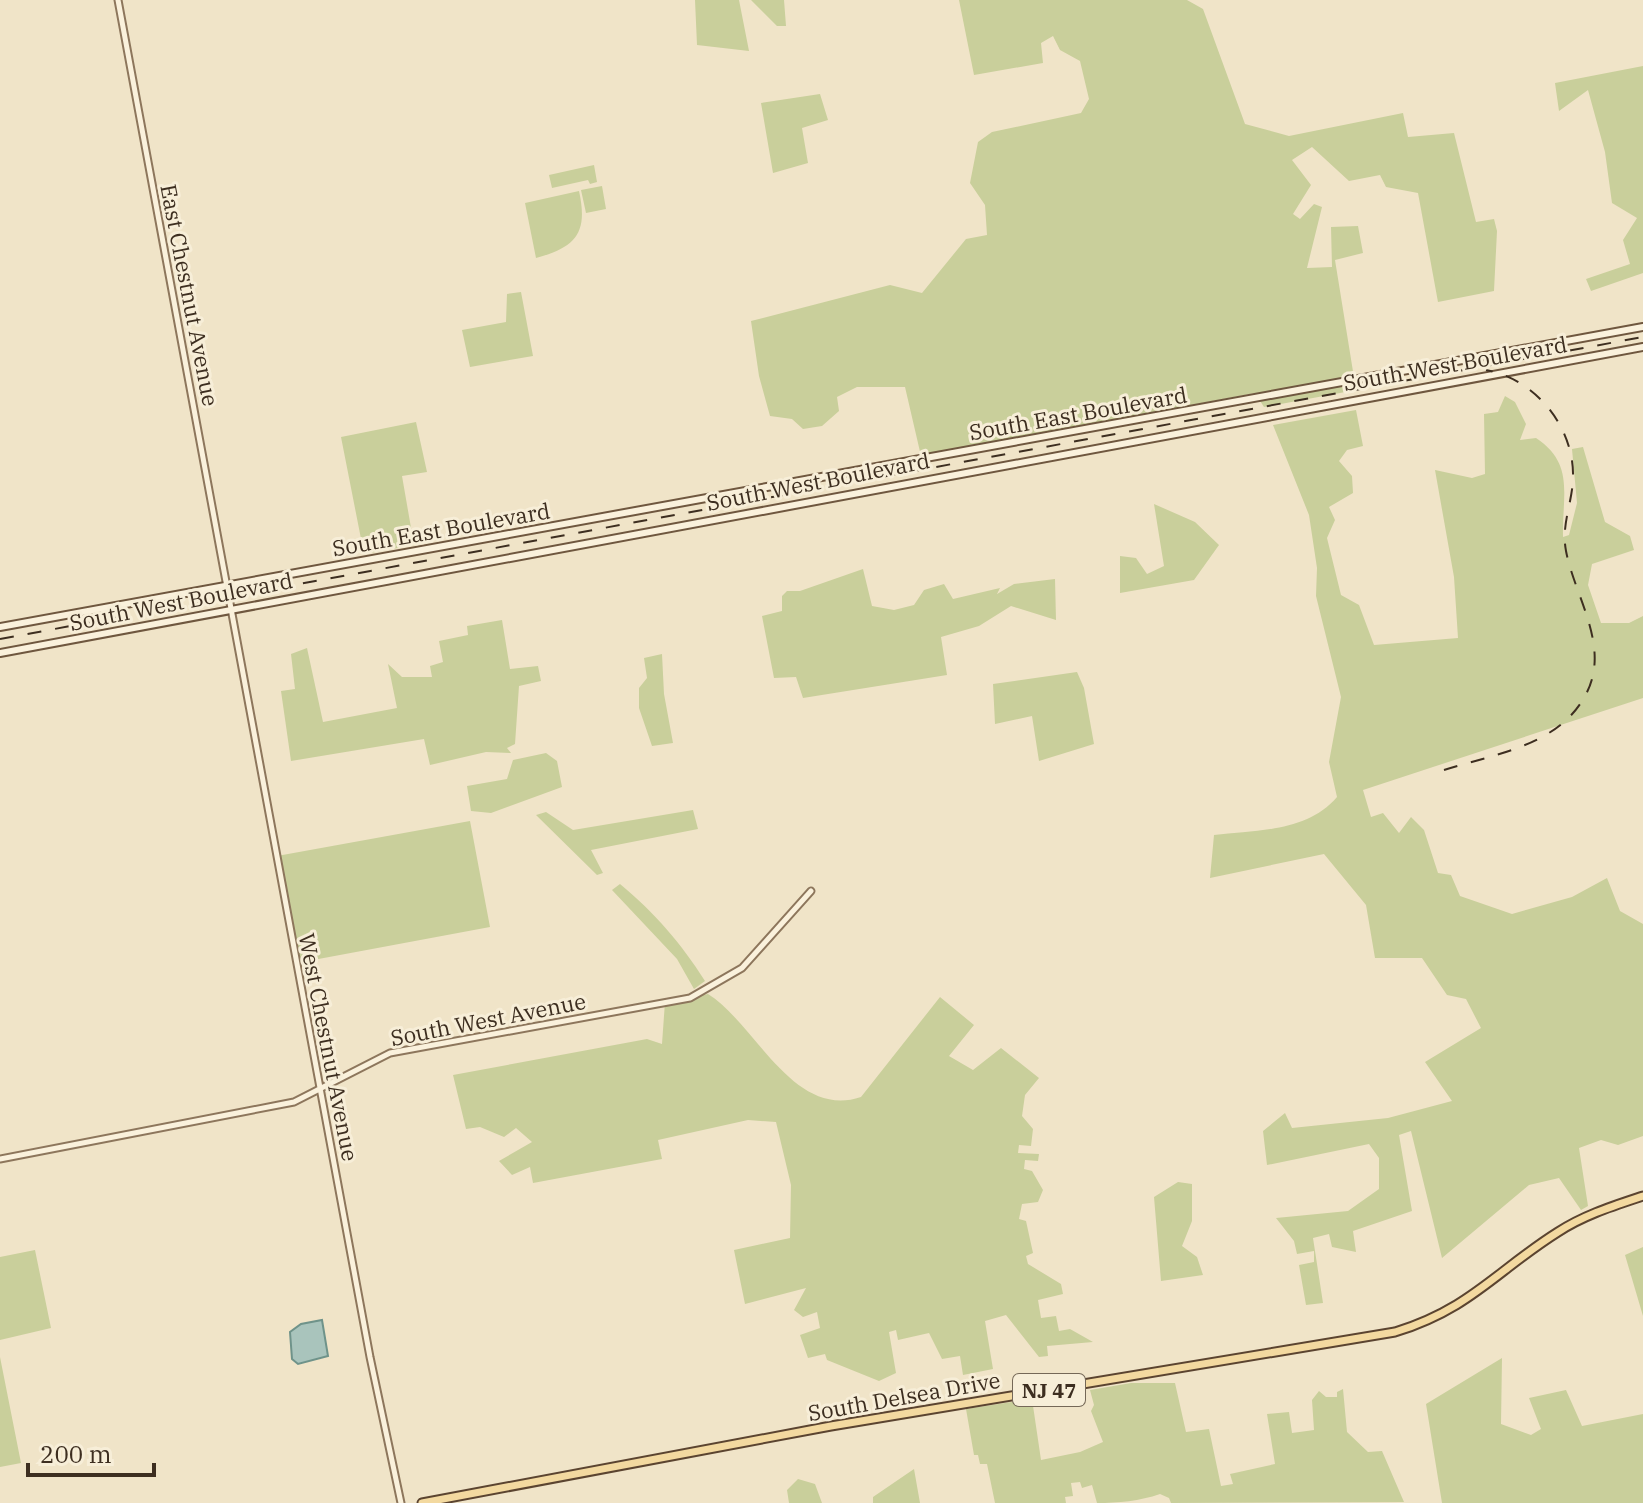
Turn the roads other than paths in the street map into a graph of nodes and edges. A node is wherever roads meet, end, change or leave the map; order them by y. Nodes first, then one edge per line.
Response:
1 (118, 0) edge
2 (1643, 327) edge
3 (1643, 347) edge
4 (792, 483) junction
5 (796, 503) junction
6 (227, 586) junction
7 (229, 597) joint
8 (232, 610) junction
9 (0, 627) edge
10 (0, 653) edge
11 (811, 891) dead end
12 (321, 1091) junction
13 (0, 1159) edge
14 (1643, 1196) edge
15 (401, 1503) edge
16 (422, 1503) edge

1 - 6 street, East Chestnut Avenue
2 - 4 main road, South East Boulevard
3 - 5 main road, South West Boulevard
4 - 5 main road
4 - 6 main road, South East Boulevard
5 - 8 main road, South West Boulevard
6 - 7 street, East Chestnut Avenue
6 - 9 main road, South East Boulevard
7 - 8 street, West Chestnut Avenue
8 - 10 main road, South West Boulevard
8 - 12 street, West Chestnut Avenue
11 - 12 street, South West Avenue
12 - 13 street, South West Avenue
12 - 15 street, West Chestnut Avenue
14 - 16 main road, South Delsea Drive / NJ 47

